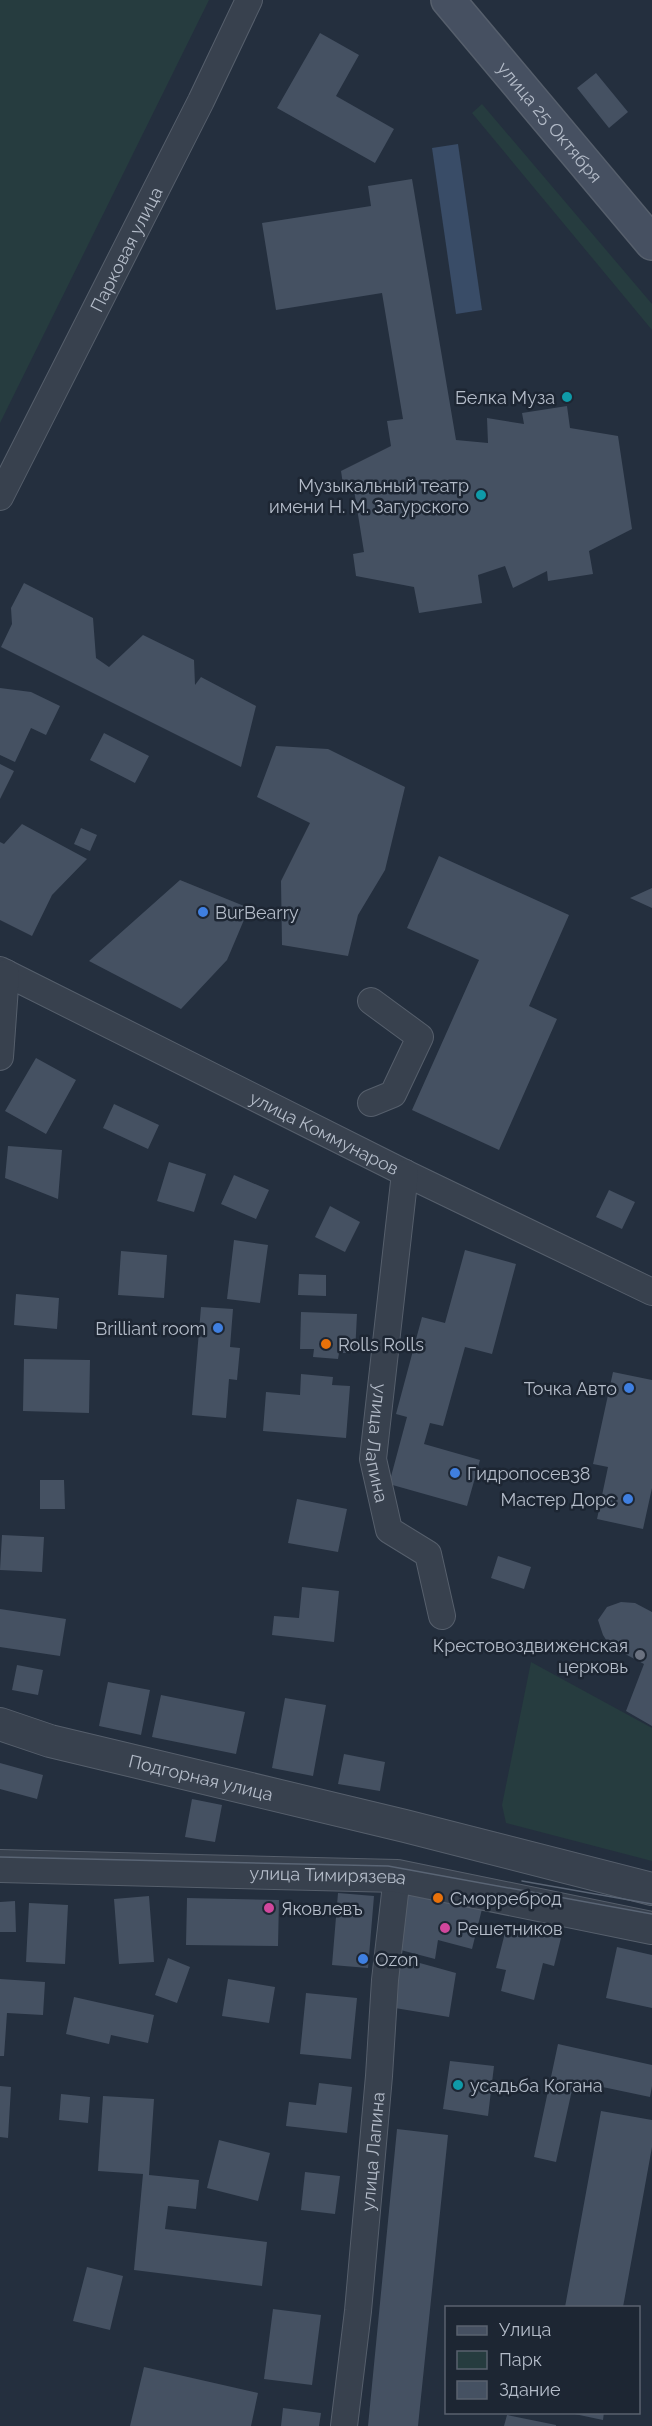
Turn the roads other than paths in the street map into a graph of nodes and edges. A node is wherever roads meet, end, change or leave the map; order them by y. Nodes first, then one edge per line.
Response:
1 (249, 0) edge
2 (448, 0) edge
3 (652, 243) edge
4 (0, 497) edge
5 (3, 972) edge
6 (370, 1001) dead end
7 (0, 1057) edge
8 (371, 1103) dead end
9 (405, 1173) junction
10 (652, 1292) edge
11 (442, 1616) dead end
12 (0, 1724) edge
13 (0, 1866) edge
14 (397, 1876) junction
15 (652, 1889) edge
16 (652, 1928) edge
17 (344, 2426) edge

1 - 4 street, Парковая улица
2 - 3 main road, улица 25 Октября
5 - 7 street
5 - 9 street, улица Коммунаров
6 - 8 street
9 - 10 street, улица Коммунаров
9 - 11 street, улица Лапина
12 - 15 street, Подгорная улица
13 - 14 street, улица Тимирязева
14 - 16 street, улица Тимирязева
14 - 17 street, улица Лапина

